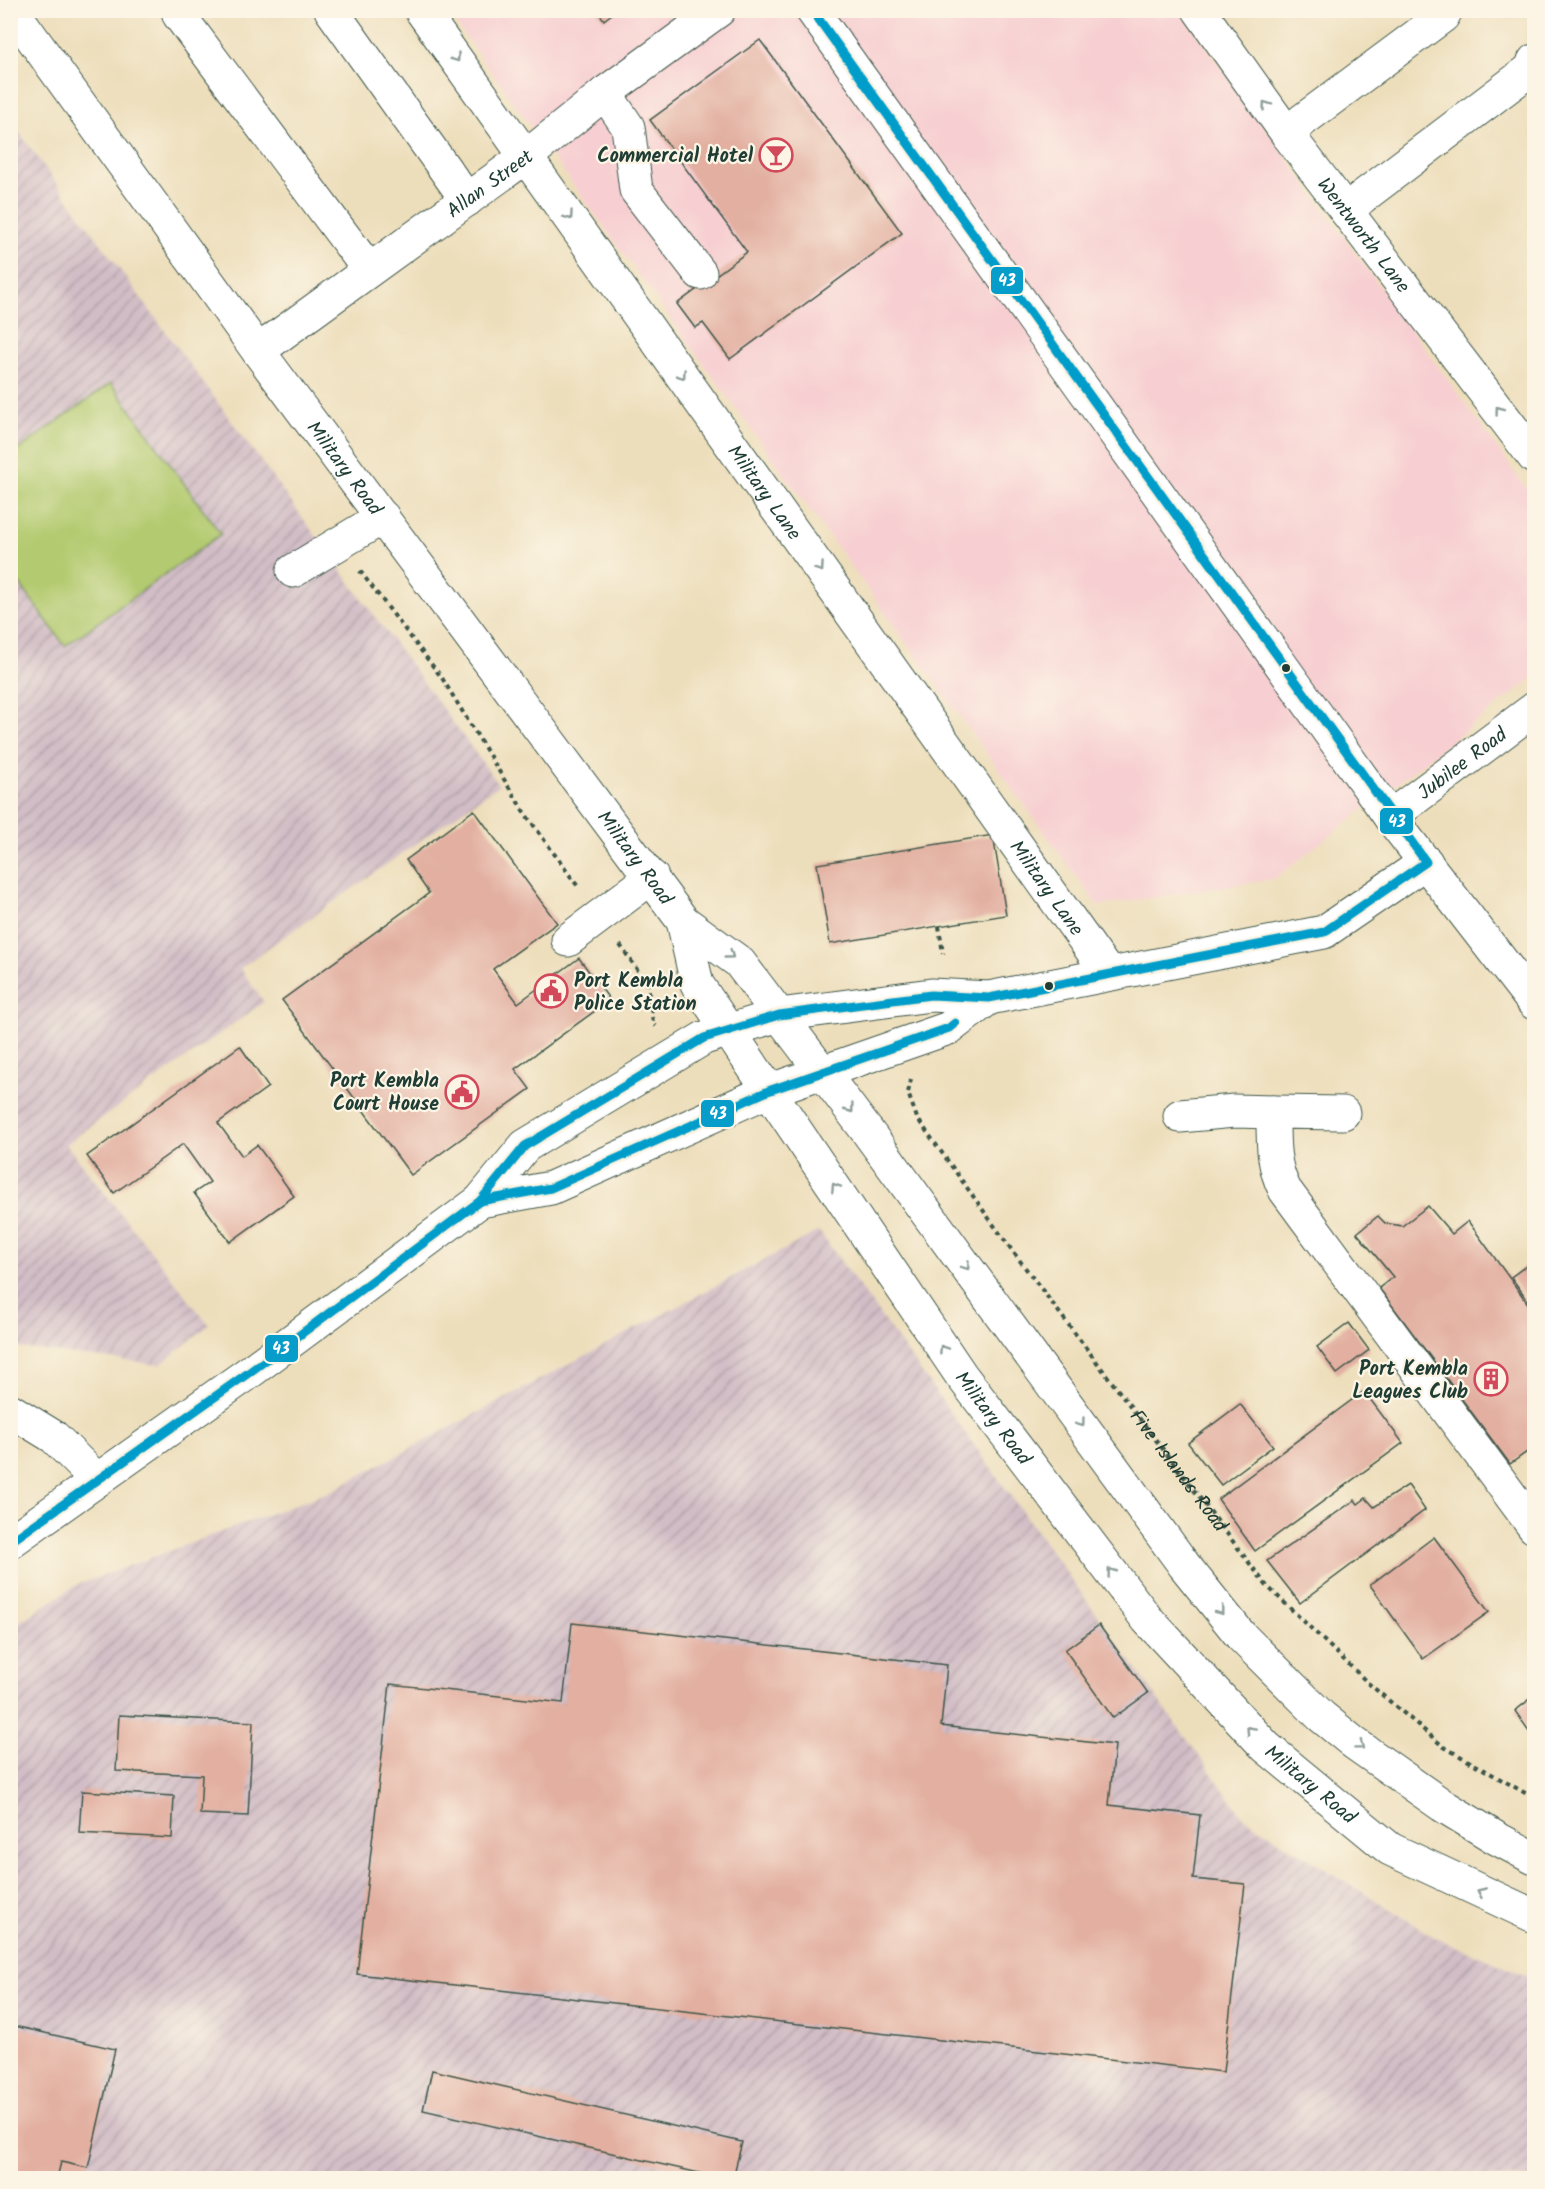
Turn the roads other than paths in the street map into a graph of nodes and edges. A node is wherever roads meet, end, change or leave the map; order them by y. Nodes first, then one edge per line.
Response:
1 (12, 10) edge
2 (186, 10) edge
3 (331, 10) edge
4 (422, 10) edge
5 (719, 10) edge
6 (812, 10) edge
7 (1199, 10) edge
8 (1446, 10) edge
9 (1534, 61) edge
10 (605, 93) junction
11 (1288, 135) junction
12 (527, 156) junction
13 (467, 200) junction
14 (1347, 212) junction
15 (369, 270) junction
16 (699, 273) dead end
17 (258, 351) junction
18 (1534, 457) edge
19 (382, 517) junction
20 (293, 571) dead end
21 (1534, 709) edge
22 (1390, 817) junction
23 (1426, 862) junction
24 (652, 877) junction
25 (683, 921) junction
26 (568, 939) dead end
27 (1108, 973) junction
28 (988, 998) junction
29 (1534, 1003) edge
30 (779, 1015) junction
31 (728, 1031) junction
32 (822, 1072) junction
33 (768, 1091) junction
34 (1273, 1112) junction
35 (1343, 1113) dead end
36 (1180, 1116) dead end
37 (480, 1201) junction
38 (10, 1410) edge
39 (97, 1480) junction
40 (1534, 1527) edge
41 (10, 1542) edge
42 (1534, 1858) edge
43 (1534, 1916) edge

1 - 17 street, Military Road
2 - 15 street
3 - 13 street
4 -> 12 street, Military Lane
5 - 10 street, Allan Street
6 - 22 street
11 -> 7 street, Wentworth Lane
8 - 11 street
9 - 14 street
10 - 12 street, Allan Street
10 - 16 street
11 - 14 street, Wentworth Lane
12 - 13 street, Allan Street
12 -> 27 street, Military Lane
13 - 15 street, Allan Street
18 -> 14 street, Wentworth Lane
15 - 17 street, Allan Street
17 - 19 street, Military Road
19 - 20 street
19 - 24 street, Military Road
21 - 22 street, Jubilee Road
22 - 23 street
23 - 27 street
23 - 29 street
24 - 25 street, Military Road
24 - 26 street
25 -> 30 street, Military Road
25 - 31 street, Military Road
27 - 28 street
28 - 30 street
28 - 32 street
30 - 31 street
30 - 32 street, Military Road
31 - 33 street, Military Road
31 - 37 street
32 - 33 street
32 -> 42 street, Military Road
33 - 37 street
43 -> 33 street, Military Road
34 - 35 street
34 - 36 street
34 - 40 street
37 - 39 street
38 - 39 street
39 - 41 street

